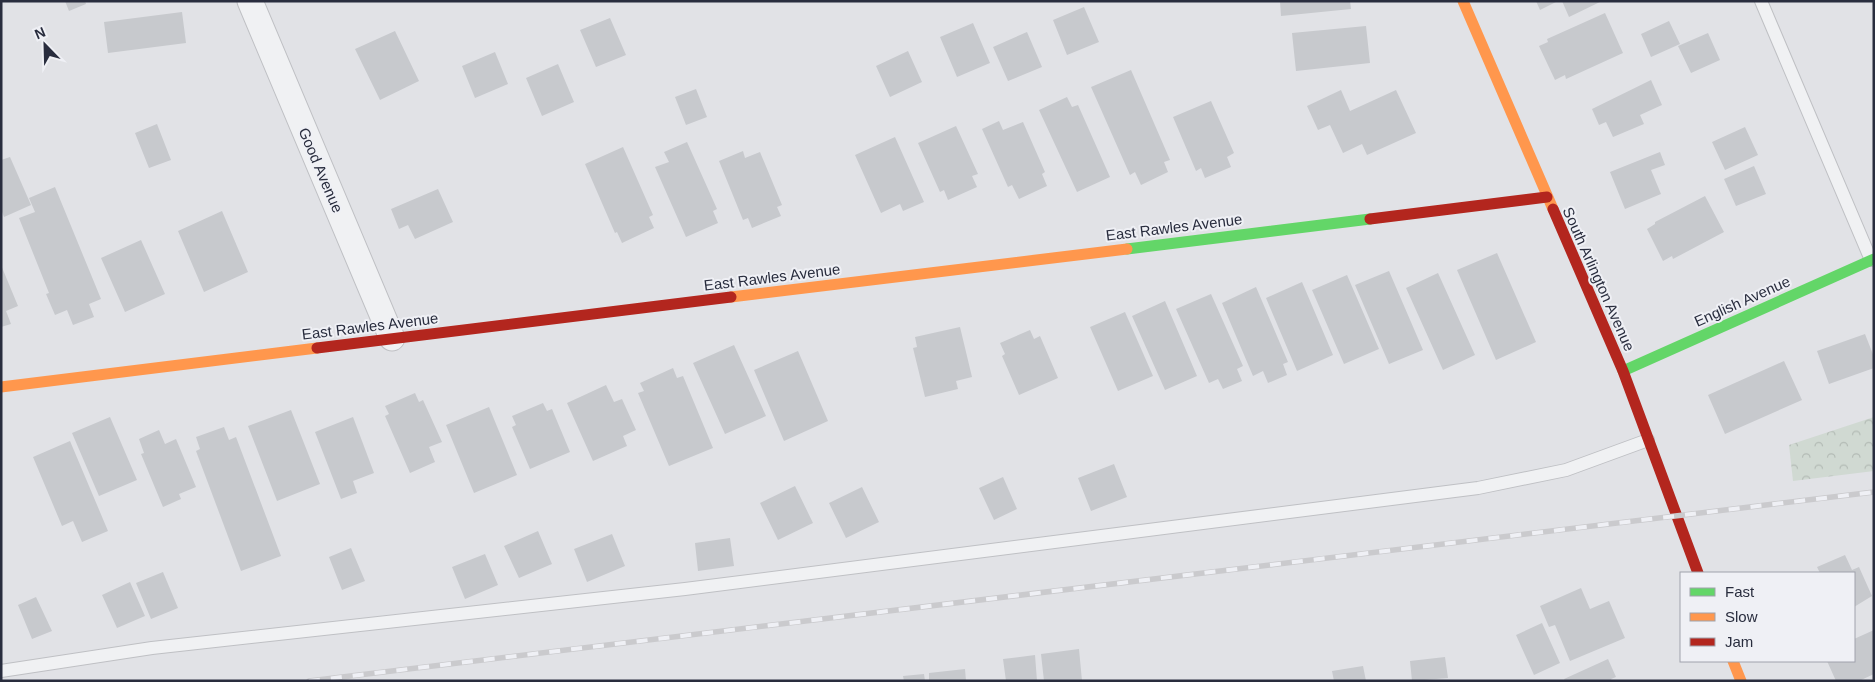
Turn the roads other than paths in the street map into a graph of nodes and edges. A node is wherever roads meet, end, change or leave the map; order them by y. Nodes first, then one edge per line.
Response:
1 (250, 1) edge
2 (1463, 1) edge
3 (1761, 1) edge
4 (1547, 197) junction
5 (1872, 259) edge
6 (392, 338) junction
7 (1623, 371) junction
8 (1, 387) edge
9 (1648, 440) junction
10 (1698, 572) edge
11 (1733, 662) edge
12 (1, 671) edge
13 (1741, 681) edge

1 - 6 street, Good Avenue
2 - 4 street, South Arlington Avenue
3 - 5 lane
4 - 6 street, East Rawles Avenue
4 - 7 street, South Arlington Avenue
5 - 7 street, English Avenue
6 - 8 street, East Rawles Avenue
7 - 9 street, South Arlington Avenue
9 - 10 street, South Arlington Avenue
9 - 12 lane
11 - 13 street

